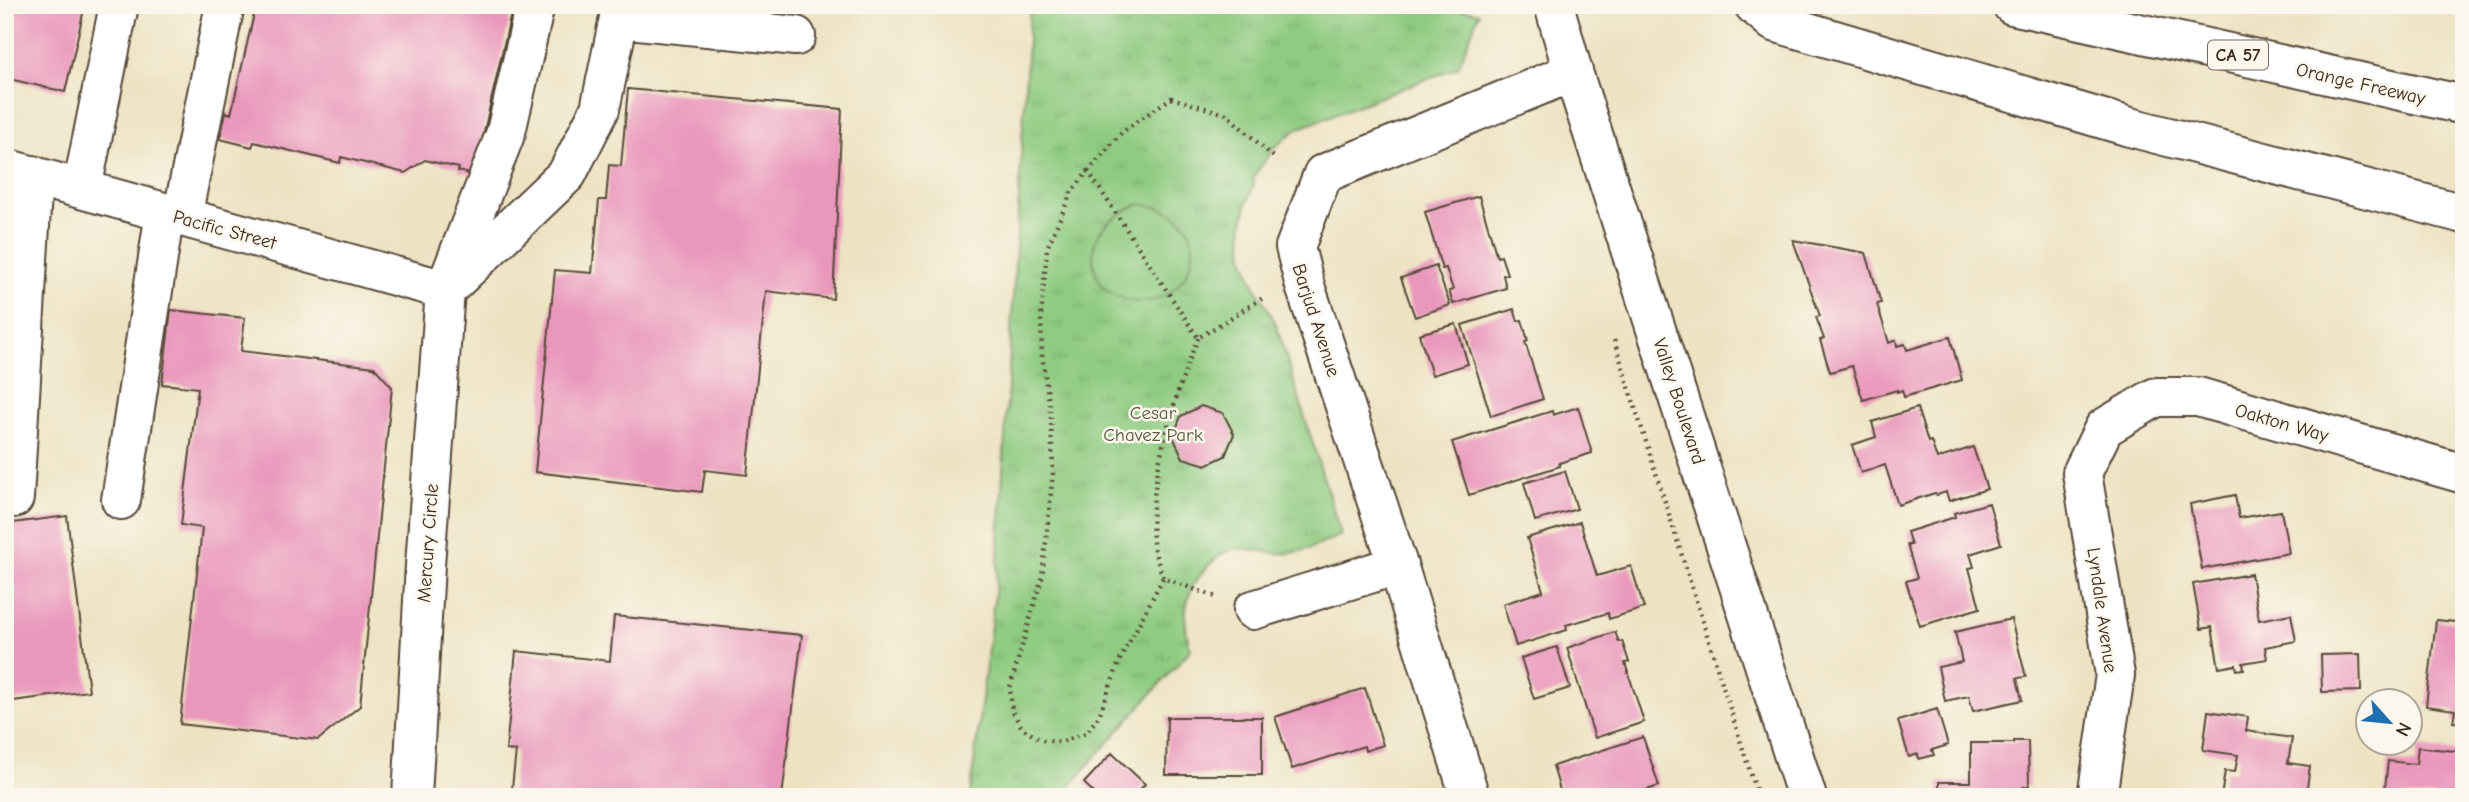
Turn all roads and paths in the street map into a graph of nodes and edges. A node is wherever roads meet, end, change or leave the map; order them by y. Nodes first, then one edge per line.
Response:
1 (119, 5) edge
2 (225, 5) edge
3 (535, 5) edge
4 (1508, 5) edge
5 (1554, 5) edge
6 (1754, 5) edge
7 (2012, 5) edge
8 (1516, 29) dead end
9 (796, 36) dead end
10 (1573, 72) junction
11 (2464, 105) edge
12 (1277, 160) dead end
13 (1088, 171) junction
14 (19, 172) edge
15 (82, 189) junction
16 (2464, 214) edge
17 (173, 215) junction
18 (445, 290) junction
19 (1266, 296) dead end
20 (1612, 335) dead end
21 (1198, 338) junction
22 (2104, 428) joint
23 (2464, 474) edge
24 (13, 498) dead end
25 (121, 500) dead end
26 (1398, 565) junction
27 (1163, 578) junction
28 (1253, 610) joint
29 (412, 797) edge
30 (1470, 797) edge
31 (1758, 797) edge
32 (1807, 797) edge
33 (2098, 797) edge

1 - 15 main road
2 - 17 main road
3 - 18 main road, Mercury Circle
4 - 8 path
5 - 10 main road, Valley Boulevard
6 - 16 main road
7 - 11 main road, Orange Freeway / CA 57
9 - 18 main road
10 - 26 main road, Barjud Avenue
10 - 32 main road, Valley Boulevard
12 - 13 path
13 - 21 path
13 - 27 path
14 - 15 main road, Pacific Street
14 - 24 main road
15 - 17 main road, Pacific Street
17 - 18 main road, Pacific Street
17 - 25 main road
18 - 29 main road, Mercury Circle
19 - 21 path
20 - 31 path
21 - 27 path
22 - 23 main road, Oakton Way
22 - 33 main road, Lyndale Avenue
26 - 28 main road
26 - 30 main road, Barjud Avenue
27 - 28 path

